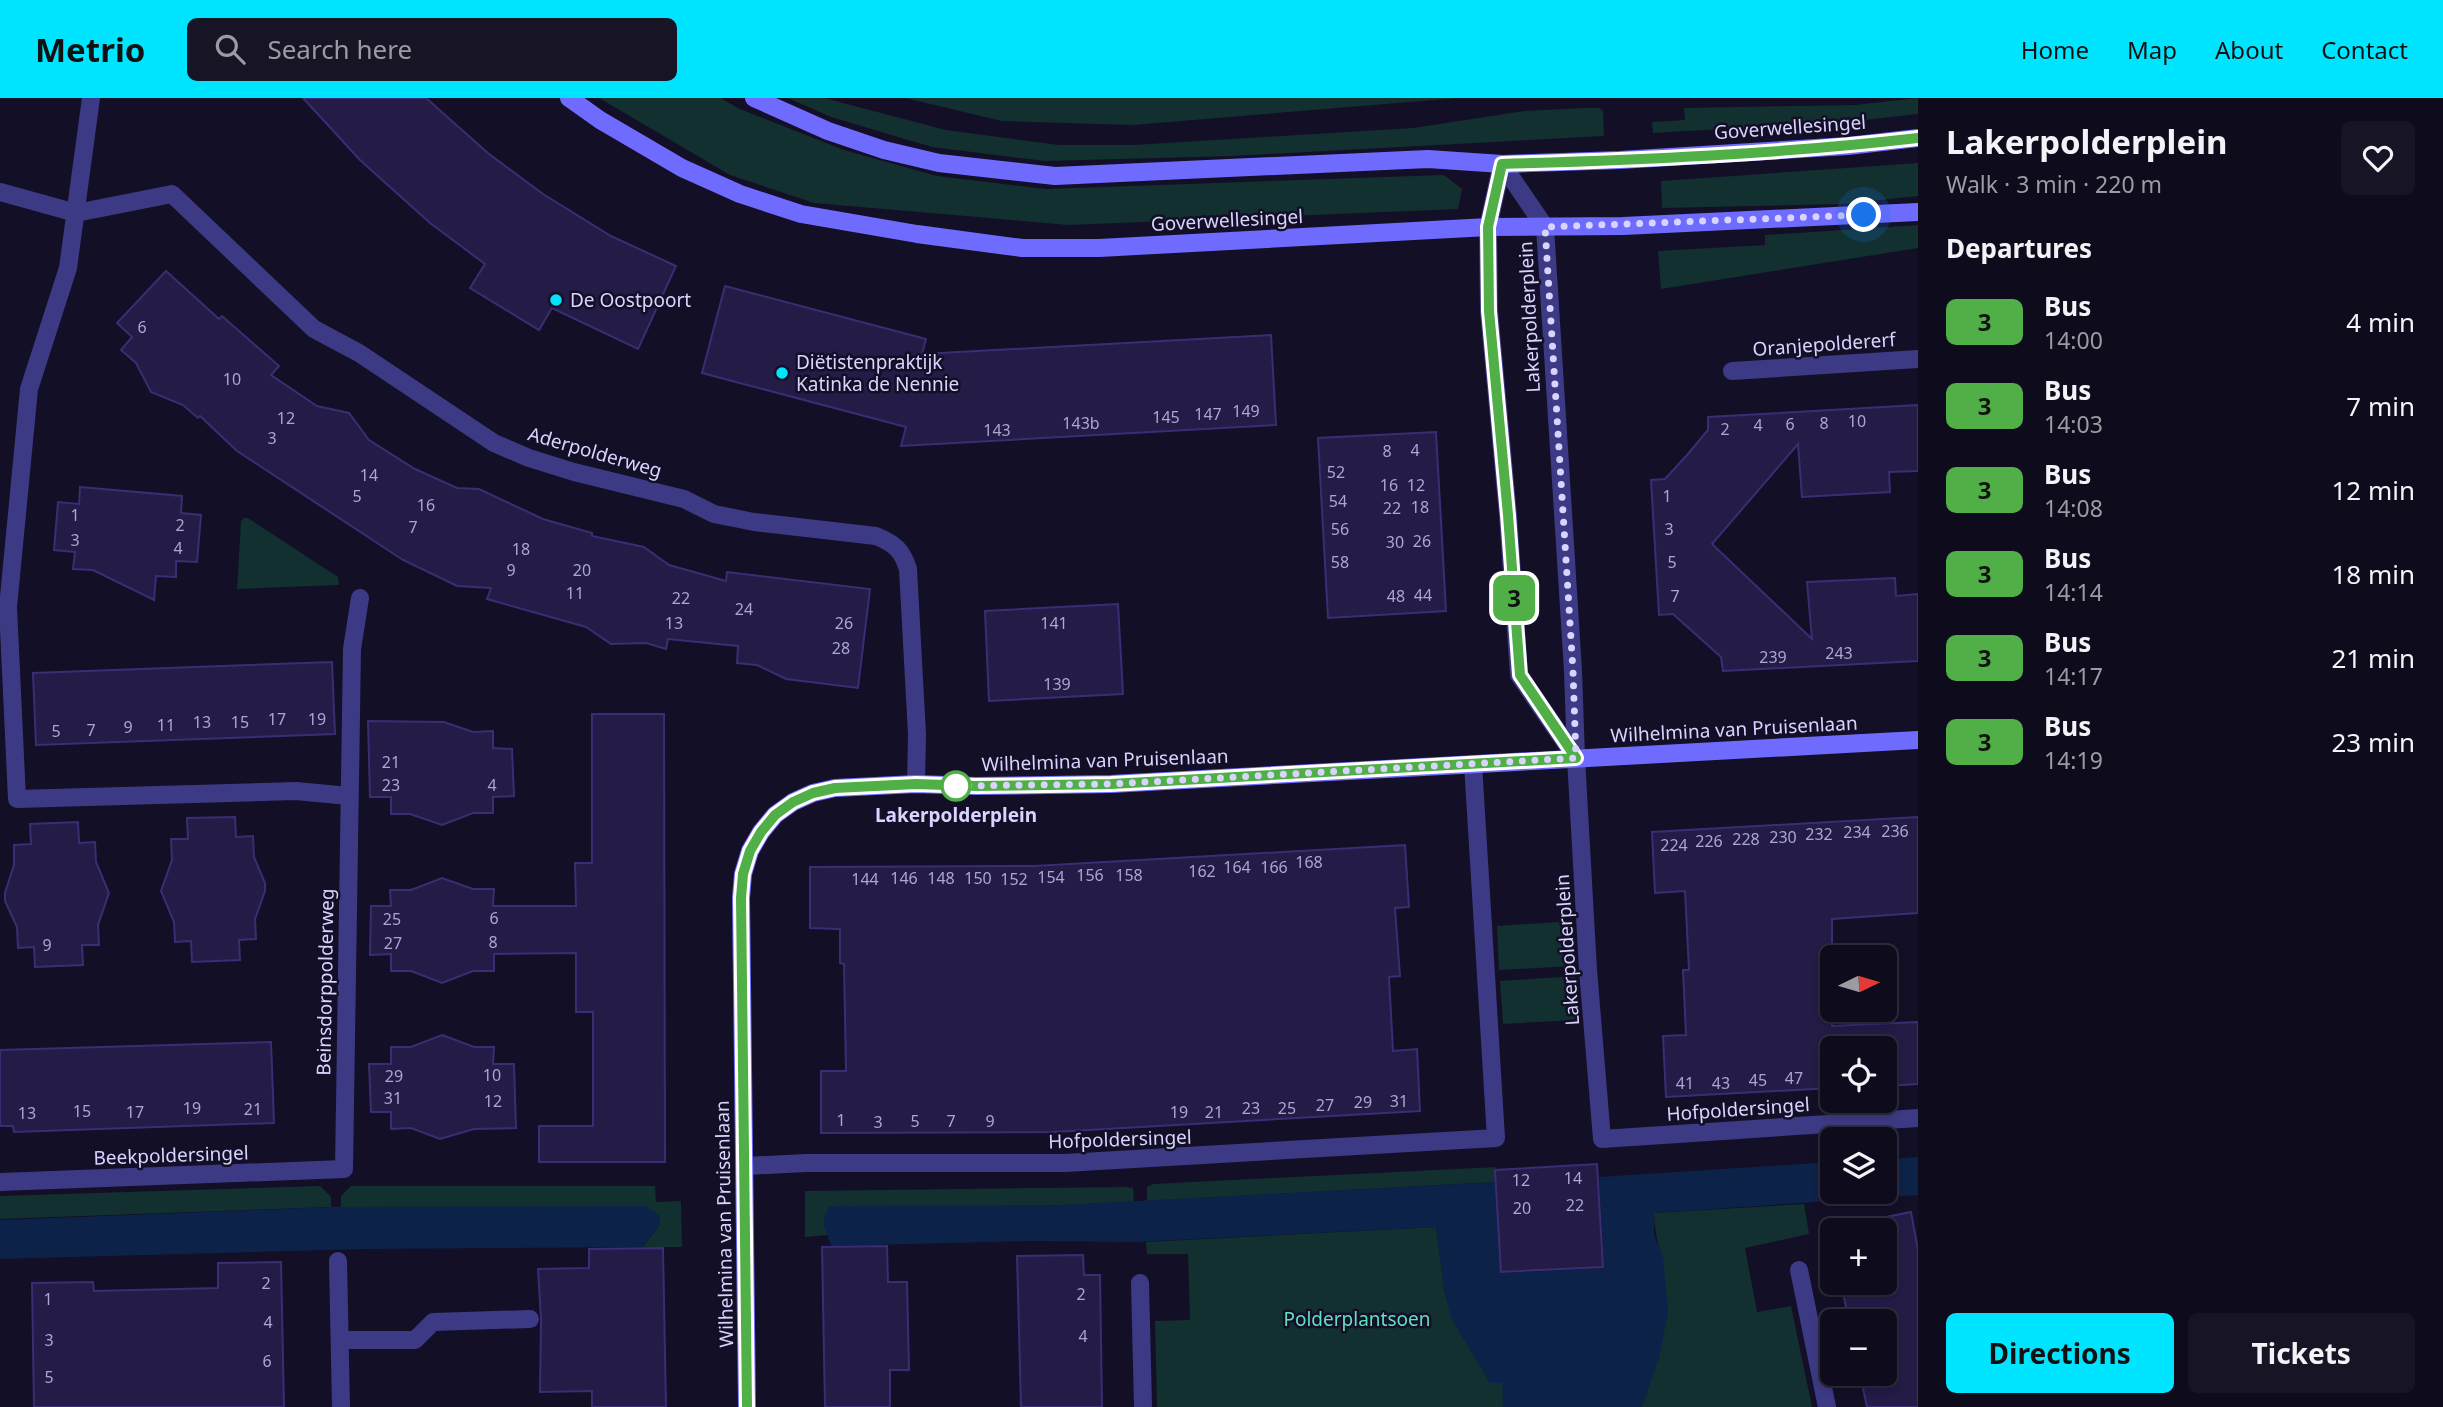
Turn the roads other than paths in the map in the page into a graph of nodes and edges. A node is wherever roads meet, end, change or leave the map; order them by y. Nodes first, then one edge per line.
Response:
1 (91, 98) edge
2 (569, 98) edge
3 (754, 98) edge
4 (1918, 138) edge
5 (1502, 164) junction
6 (0, 192) edge
7 (1918, 212) edge
8 (76, 213) junction
9 (1488, 227) junction
10 (1545, 227) junction
11 (1918, 359) edge
12 (1732, 371) dead end
13 (360, 598) dead end
14 (1918, 740) edge
15 (1576, 758) junction
16 (1473, 764) junction
17 (916, 784) junction
18 (349, 796) junction
19 (8, 799) edge
20 (1918, 1118) edge
21 (1602, 1139) joint
22 (746, 1166) junction
23 (344, 1169) joint
24 (0, 1182) edge
25 (338, 1261) dead end
26 (1800, 1270) dead end
27 (1140, 1283) dead end
28 (530, 1319) dead end
29 (340, 1340) junction
30 (341, 1407) edge
31 (747, 1407) edge
32 (1143, 1407) edge
33 (1827, 1407) edge

1 - 8 street
2 - 9 main road, Goverwellesingel
3 - 5 main road, Goverwellesingel
4 - 5 main road, Goverwellesingel
5 - 9 street, Lakerpolderplein
5 - 10 street, Lakerpolderplein
6 - 8 street, Aderpolderweg
7 - 10 main road, Goverwellesingel
8 - 17 street, Aderpolderweg
8 - 19 street
9 - 10 main road, Goverwellesingel
9 - 15 street, Lakerpolderplein
10 - 15 street, Lakerpolderplein
11 - 12 street, Oranjepoldererf
13 - 18 street, Beinsdorppolderweg
14 - 15 main road, Wilhelmina van Pruisenlaan
15 - 16 main road, Wilhelmina van Pruisenlaan
15 - 21 street, Lakerpolderplein
16 - 17 main road, Wilhelmina van Pruisenlaan
16 - 22 street, Hofpoldersingel
17 - 22 main road, Wilhelmina van Pruisenlaan
18 - 19 street
18 - 23 street, Beinsdorppolderweg
20 - 21 street, Hofpoldersingel
22 - 31 main road, Wilhelmina van Pruisenlaan
23 - 24 street, Beekpoldersingel
25 - 29 street
26 - 33 street
27 - 32 street
28 - 29 street
29 - 30 street

